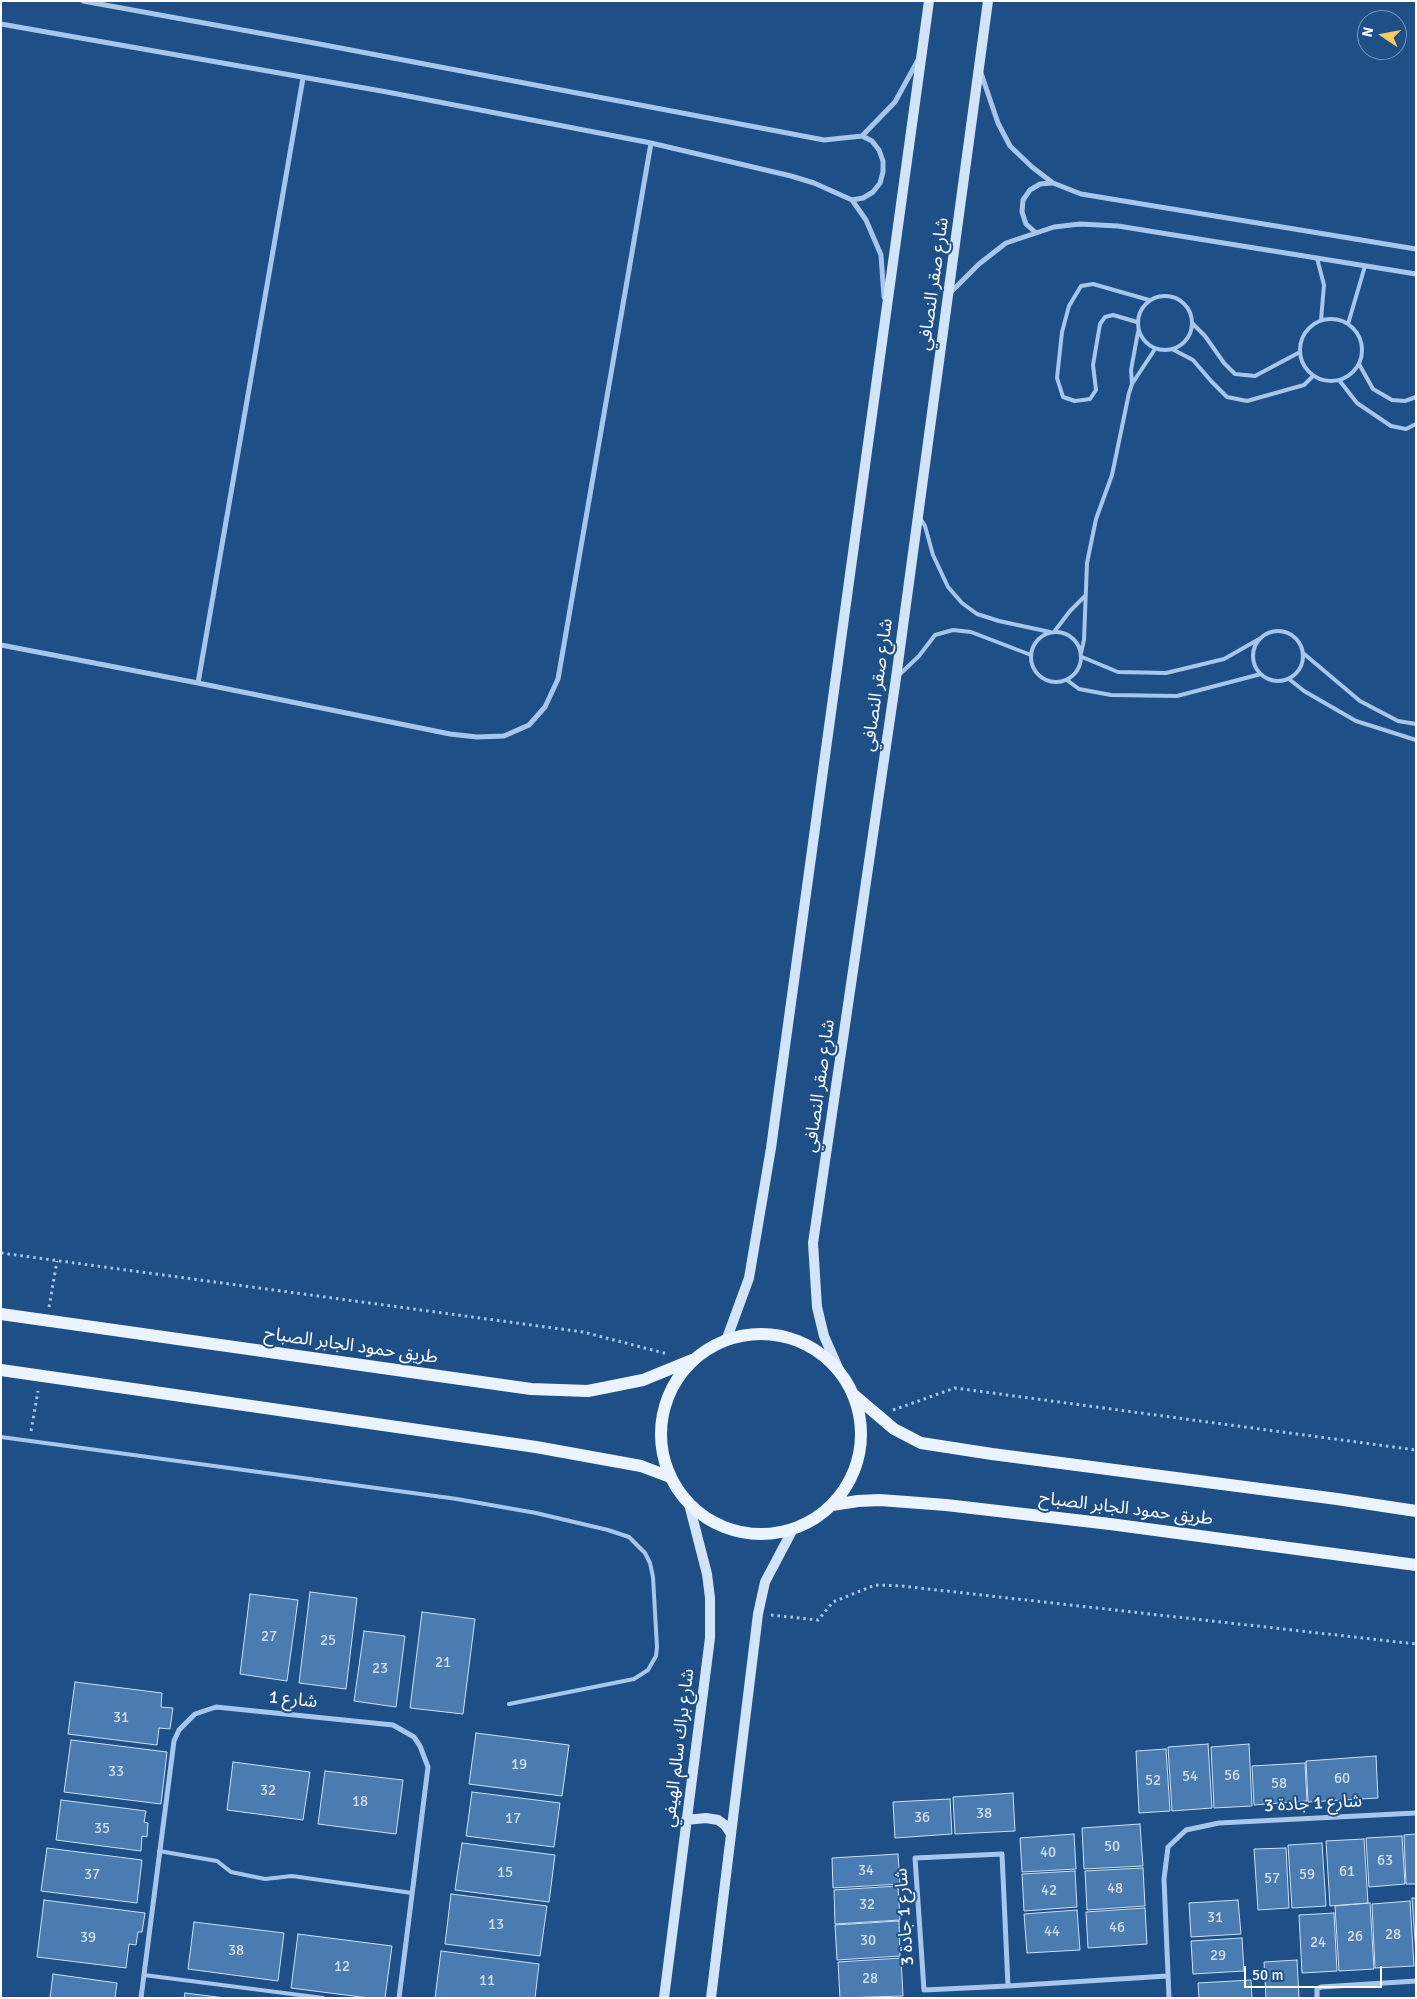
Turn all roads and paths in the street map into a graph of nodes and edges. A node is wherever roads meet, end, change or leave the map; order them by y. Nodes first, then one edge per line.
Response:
1 (83, 1) edge
2 (929, 1) edge
3 (988, 1) edge
4 (1, 24) edge
5 (921, 53) junction
6 (979, 66) junction
7 (303, 78) junction
8 (862, 136) junction
9 (651, 143) junction
10 (1053, 183) junction
11 (852, 200) junction
12 (1035, 232) junction
13 (1416, 249) edge
14 (1317, 258) junction
15 (1365, 266) junction
16 (1416, 274) edge
17 (949, 294) junction
18 (1149, 300) junction
19 (886, 320) junction
20 (1322, 320) junction
21 (1137, 322) junction
22 (1192, 323) junction
23 (1348, 324) junction
24 (1138, 331) junction
25 (1155, 348) junction
26 (1172, 349) junction
27 (1300, 352) junction
28 (1359, 364) junction
29 (1313, 376) junction
30 (1339, 380) junction
31 (1132, 384) junction
32 (1416, 397) edge
33 (1416, 424) edge
34 (918, 516) junction
35 (1085, 596) junction
36 (1052, 632) junction
37 (1261, 638) junction
38 (1, 645) edge
39 (1303, 653) junction
40 (1031, 655) junction
41 (1081, 655) junction
42 (1261, 674) junction
43 (896, 678) junction
44 (1289, 679) junction
45 (1067, 680) junction
46 (198, 683) junction
47 (1416, 724) edge
48 (1416, 740) edge
49 (1, 1253) edge
50 (57, 1261) junction
51 (1, 1314) edge
52 (48, 1320) junction
53 (727, 1338) junction
54 (692, 1360) junction
55 (1, 1370) edge
56 (838, 1370) junction
57 (42, 1375) junction
58 (854, 1396) junction
59 (876, 1416) junction
60 (31, 1429) dead end
61 (1, 1437) edge
62 (1416, 1450) edge
63 (670, 1477) junction
64 (689, 1504) junction
65 (832, 1505) junction
66 (1416, 1510) edge
67 (793, 1529) junction
68 (1416, 1565) edge
69 (758, 1614) junction
70 (1416, 1644) edge
71 (509, 1704) dead end
72 (1416, 1813) edge
73 (686, 1820) junction
74 (731, 1834) junction
75 (159, 1851) junction
76 (412, 1893) junction
77 (144, 1975) junction
78 (1168, 1976) junction
79 (1416, 1981) edge
80 (1008, 1986) junction
81 (141, 1998) edge
82 (323, 1998) edge
83 (399, 1998) edge
84 (664, 1998) edge
85 (711, 1998) edge
86 (1169, 1998) edge
87 (1317, 1998) edge

1 - 8 street
2 - 5 main road
3 - 6 main road, شارع صقر النصافي
4 - 7 street
5 - 8 street
5 - 19 main road
6 - 10 street
6 - 17 main road, شارع صقر النصافي
7 - 9 street
7 - 46 street
8 - 11 street
9 - 11 street
9 - 46 street
10 - 12 street
10 - 13 street
11 - 19 street
12 - 14 street
12 - 17 street
14 - 15 street
14 - 20 lane
15 - 16 street
15 - 23 lane
17 - 34 main road, شارع صقر النصافي
18 - 21 lane
18 - 21 lane
18 - 22 lane
19 - 53 main road
20 - 23 lane
20 - 27 lane
21 - 24 lane
22 - 26 lane
22 - 27 lane
23 - 28 lane
24 - 25 lane
24 - 31 lane
25 - 26 lane
25 - 31 lane
26 - 29 lane
27 - 29 lane
28 - 30 lane
28 - 32 lane
29 - 30 lane
30 - 33 lane
31 - 35 lane
34 - 36 lane
34 - 43 main road, شارع صقر النصافي
35 - 36 lane
35 - 41 lane
36 - 40 lane
36 - 41 lane
37 - 39 lane
37 - 41 lane
37 - 42 lane
38 - 46 street
39 - 44 lane
39 - 47 lane
40 - 43 lane
40 - 45 lane
41 - 45 lane
42 - 44 lane
42 - 45 lane
43 - 56 main road, شارع صقر النصافي
44 - 48 lane
49 - 50 path
50 - 52 path
50 - 54 path
51 - 52 main road, طريق حمود الجابر الصباح
52 - 54 main road, طريق حمود الجابر الصباح
53 - 54 main road
53 - 56 main road
54 - 63 main road
55 - 57 main road
56 - 58 main road
57 - 60 path
57 - 63 main road
58 - 59 main road, طريق حمود الجابر الصباح
58 - 65 main road
59 - 62 path
59 - 66 main road, طريق حمود الجابر الصباح
61 - 71 lane
63 - 64 main road
64 - 67 main road
64 - 73 main road, شارع براك سالم الهيفي
65 - 67 main road
65 - 68 main road, طريق حمود الجابر الصباح
67 - 69 main road
69 - 70 path
69 - 74 main road
72 - 78 street, شارع 1 جادة 3
73 - 74 main road
73 - 84 main road, شارع براك سالم الهيفي
74 - 85 main road
75 - 76 lane
75 - 76 street, شارع 1
75 - 77 street, شارع 1
76 - 83 street, شارع 1
77 - 81 street, شارع 1
77 - 82 lane
78 - 80 street, شارع 1 جادة 3
78 - 86 street, شارع 1 جادة 3
79 - 87 street
80 - 80 street, شارع 1 جادة 3

